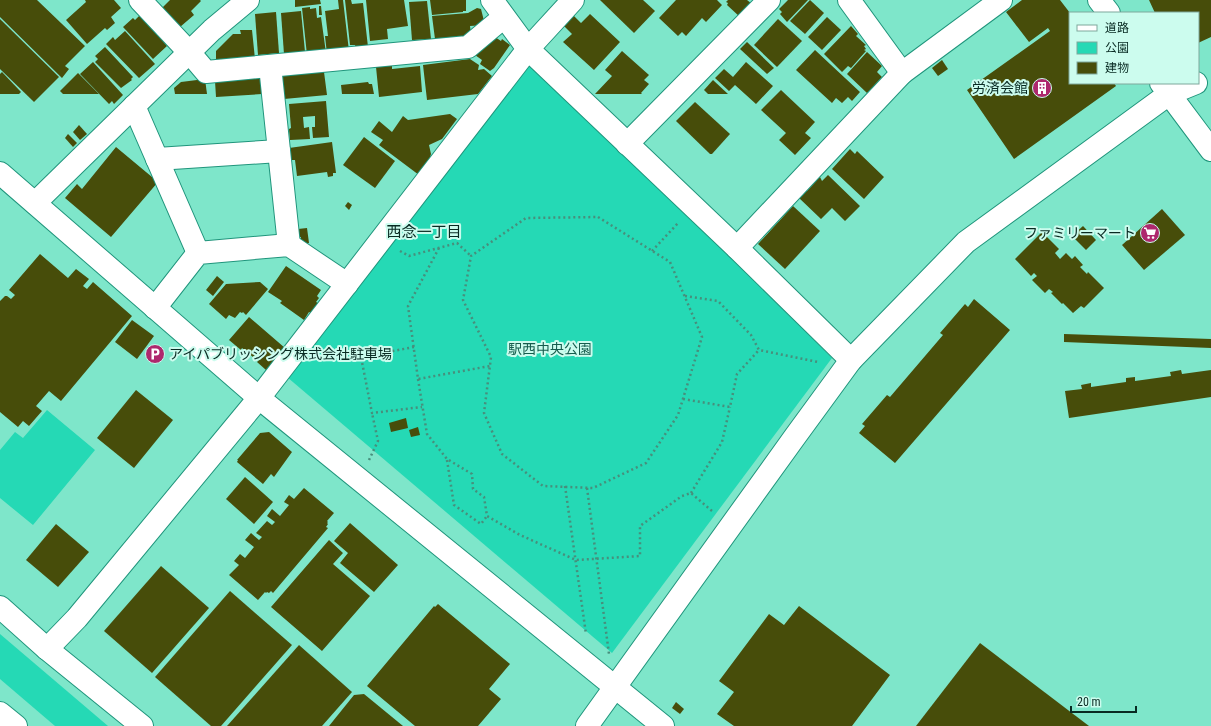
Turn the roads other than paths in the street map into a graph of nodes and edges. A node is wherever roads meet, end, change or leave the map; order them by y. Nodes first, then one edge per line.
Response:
1 (140, 0) edge
2 (248, 0) edge
3 (492, 0) edge
4 (574, 0) edge
5 (769, 0) edge
6 (849, 0) edge
7 (1001, 0) edge
8 (1099, 0) edge
9 (1108, 12) edge
10 (504, 17) junction
11 (528, 49) junction
12 (190, 52) junction
13 (270, 66) junction
14 (902, 73) junction
15 (1211, 77) edge
16 (1199, 82) edge
17 (1191, 84) edge
18 (1165, 88) edge
19 (134, 106) junction
20 (627, 144) junction
21 (279, 150) junction
22 (1211, 150) edge
23 (157, 159) junction
24 (0, 173) edge
25 (35, 203) junction
26 (289, 245) junction
27 (737, 248) junction
28 (198, 253) junction
29 (347, 284) junction
30 (155, 308) junction
31 (851, 360) junction
32 (259, 398) junction
33 (0, 606) edge
34 (47, 649) junction
35 (615, 688) junction
36 (0, 713) edge
37 (16, 726) edge
38 (142, 726) edge
39 (587, 726) edge
40 (663, 726) edge

1 - 12 street
2 - 12 street
3 - 10 street
4 - 11 street
5 - 20 street
6 - 14 street
7 - 14 street
8 - 9 street
10 - 11 street
10 - 13 street
11 - 20 street
11 - 29 street
12 - 13 street
12 - 19 street
13 - 21 street
14 - 27 street
15 - 16 street
17 - 18 street
18 - 22 street
18 - 31 street
19 - 23 street
19 - 25 street
20 - 27 street
21 - 23 street
21 - 26 street
23 - 28 street
24 - 25 street
25 - 30 street
26 - 28 street
26 - 29 street
27 - 31 street
28 - 30 street
29 - 32 street
30 - 32 street
31 - 35 street
32 - 34 street
32 - 35 street
33 - 34 street
34 - 38 street
35 - 39 street
35 - 40 street
36 - 37 street

